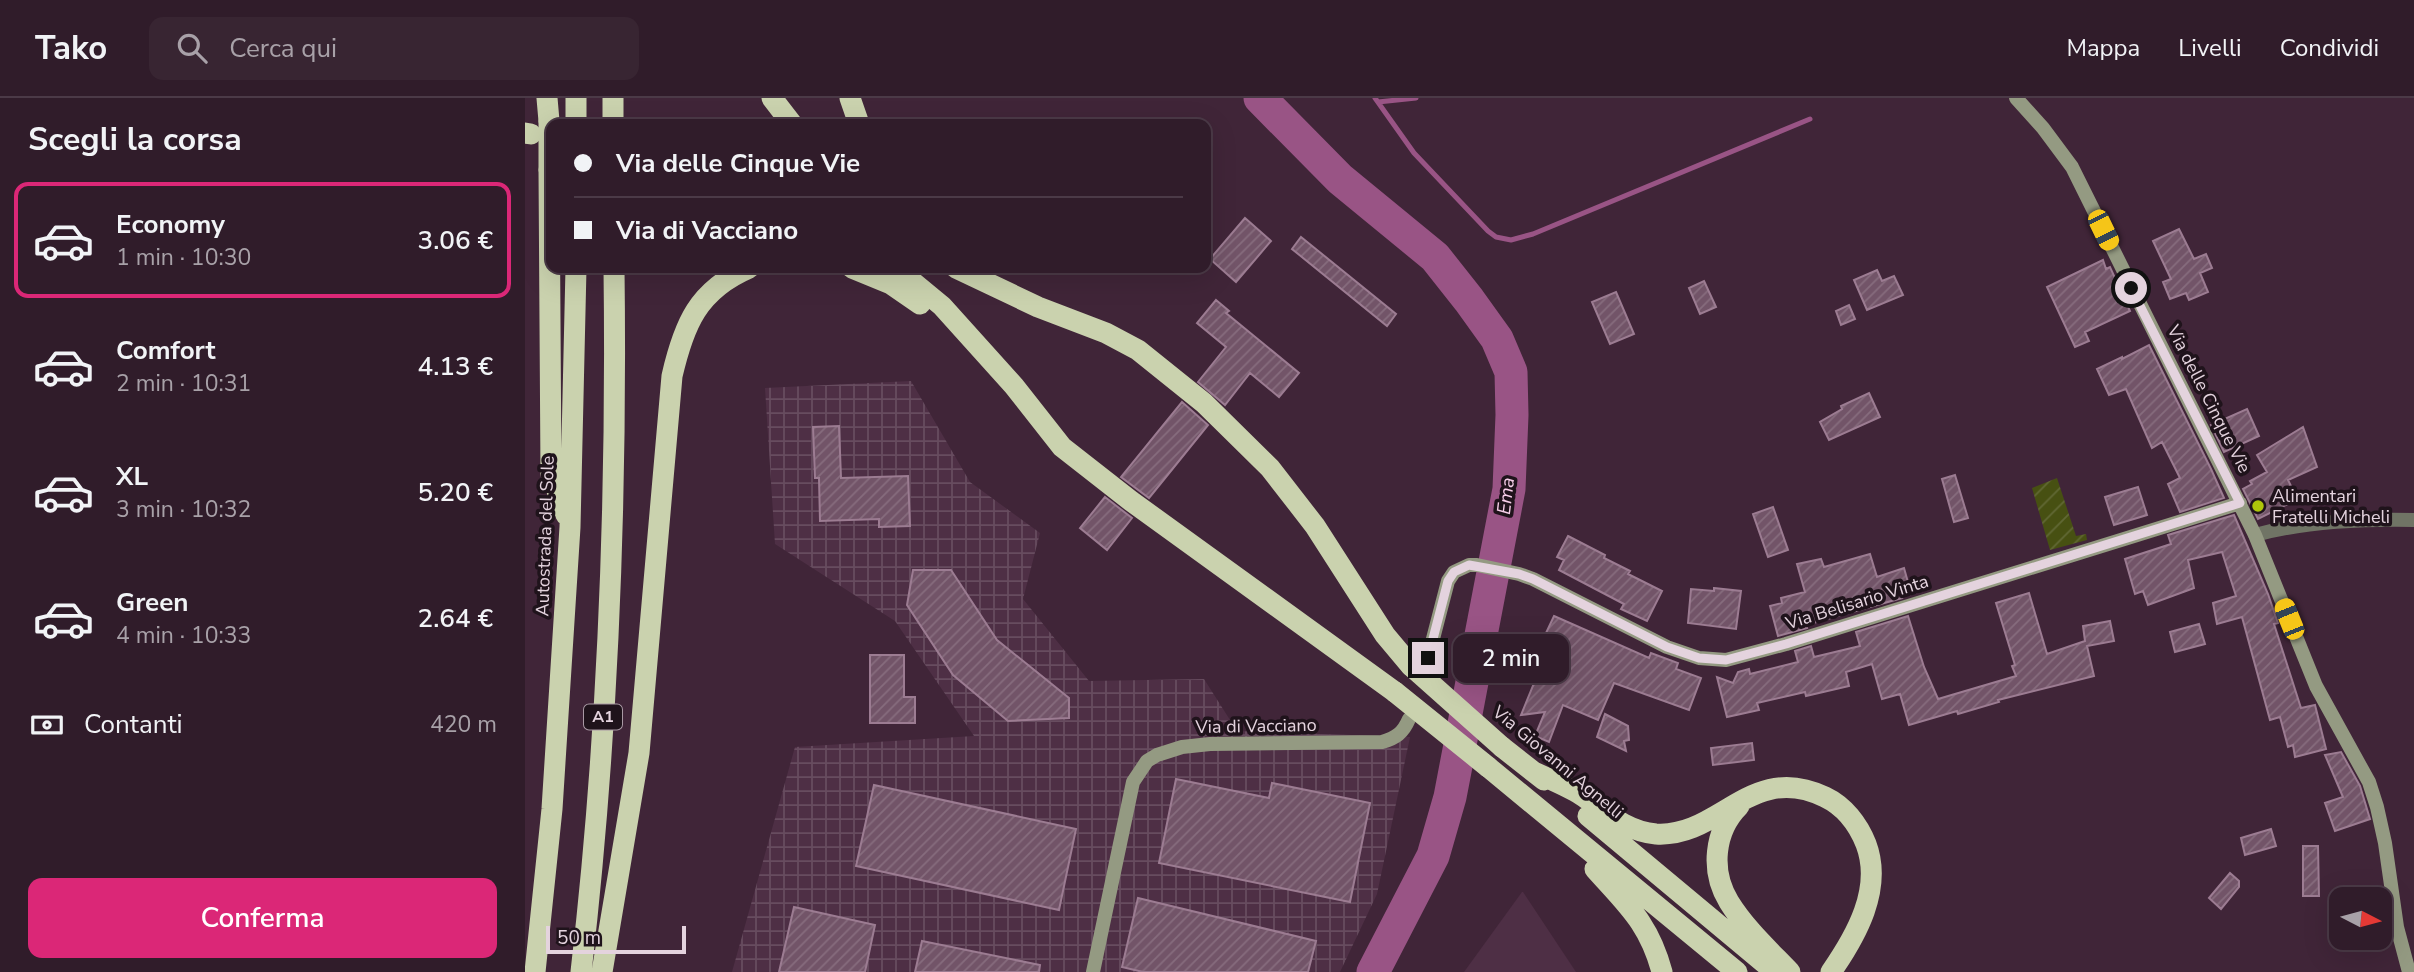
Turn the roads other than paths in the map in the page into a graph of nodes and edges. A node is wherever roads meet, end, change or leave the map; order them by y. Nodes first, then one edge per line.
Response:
1 (547, 98) edge
2 (576, 98) edge
3 (613, 98) edge
4 (772, 98) edge
5 (850, 98) edge
6 (2016, 98) edge
7 (549, 119) edge
8 (576, 119) edge
9 (613, 119) edge
10 (788, 119) edge
11 (857, 119) edge
12 (550, 273) edge
13 (576, 273) edge
14 (614, 273) edge
15 (737, 273) edge
16 (864, 273) edge
17 (902, 273) edge
18 (967, 273) edge
19 (990, 273) edge
20 (1038, 307) junction
21 (970, 338) junction
22 (2240, 503) junction
23 (2414, 520) edge
24 (570, 527) junction
25 (2255, 535) junction
26 (1420, 662) junction
27 (1409, 719) dead end
28 (1534, 772) junction
29 (1748, 797) junction
30 (1552, 820) junction
31 (1772, 965) edge
32 (535, 972) edge
33 (580, 972) edge
34 (602, 972) edge
35 (1093, 972) edge
36 (1662, 972) edge
37 (1737, 972) edge
38 (1790, 972) edge
39 (1831, 972) edge
40 (2409, 972) edge

1 - 7 highway, bridge
2 - 8 highway
3 - 9 highway
4 - 10 highway
5 - 11 highway
6 - 22 street, Via delle Cinque Vie
12 - 24 highway, bridge
13 - 24 highway, Autostrada del Sole / A1
14 - 33 highway, A1
15 - 34 highway
16 - 21 highway
17 - 21 highway
18 - 20 highway
19 - 20 highway
20 - 26 highway, Via Giovanni Agnelli
21 - 30 highway, bridge
22 - 25 street, Via delle Cinque Vie
22 - 26 street, Via Belisario Vinta
23 - 25 street
24 - 32 highway, Autostrada del Sole / A1
25 - 40 street, Via delle Cinque Vie
26 - 28 highway, Via Giovanni Agnelli, bridge
27 - 35 street, Via di Vacciano
28 - 29 highway
28 - 31 highway, Via Giovanni Agnelli
29 - 31 highway
29 - 39 highway
30 - 36 highway
30 - 37 highway
31 - 38 highway

